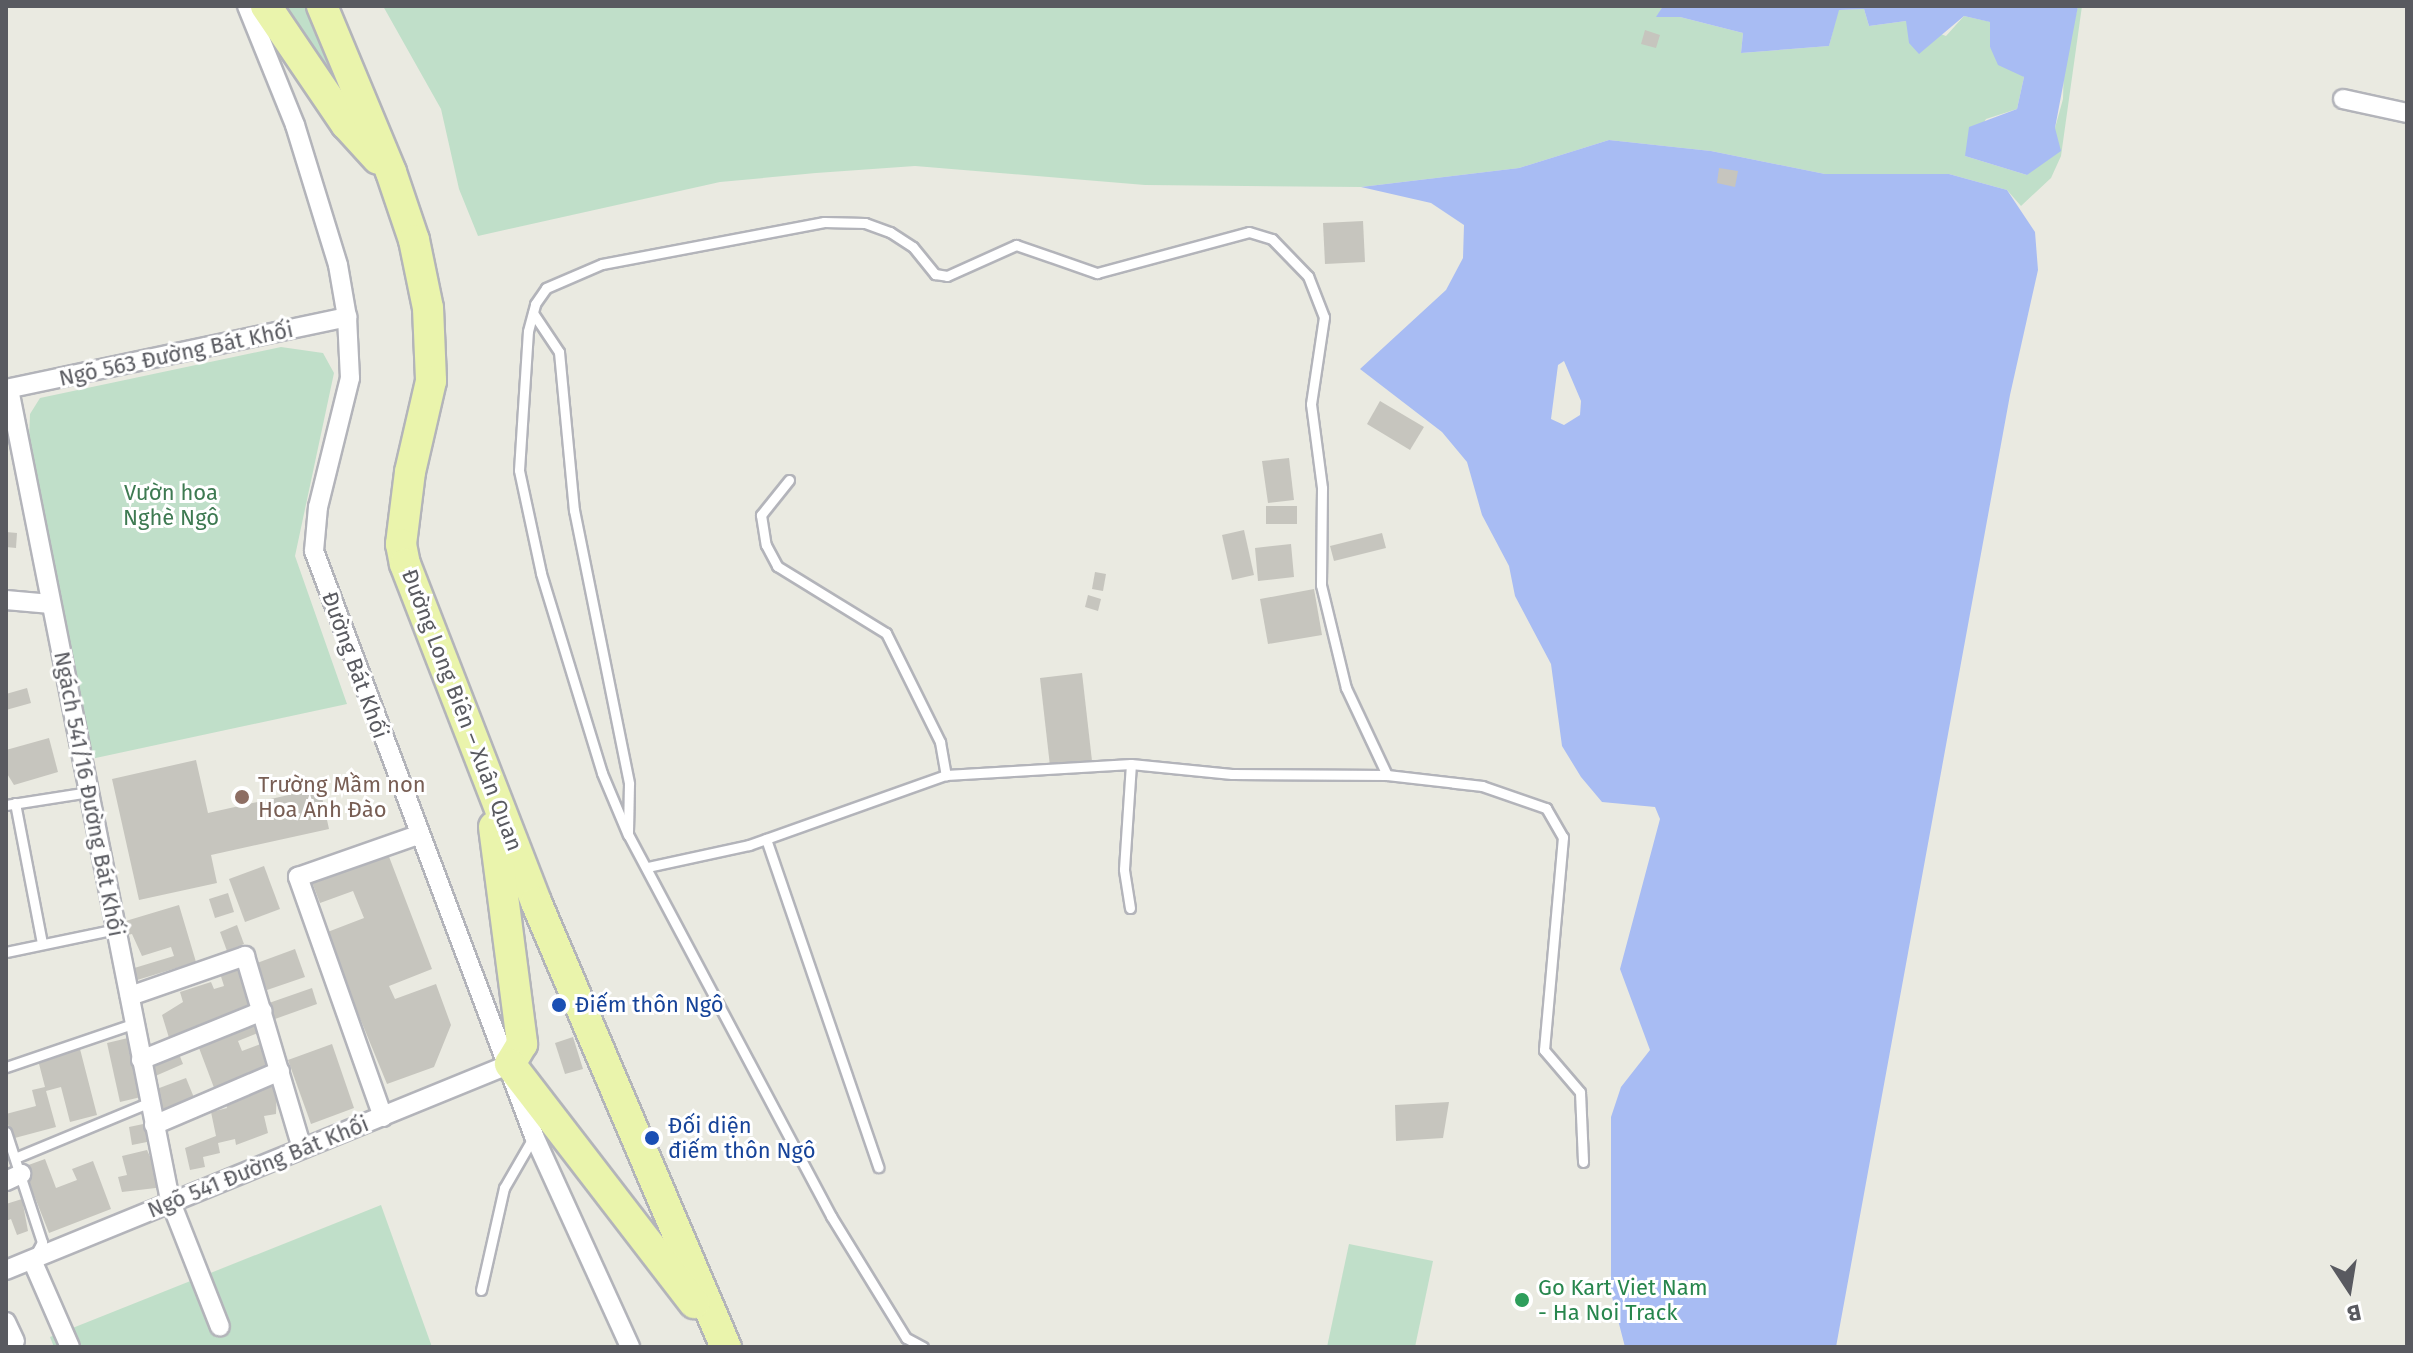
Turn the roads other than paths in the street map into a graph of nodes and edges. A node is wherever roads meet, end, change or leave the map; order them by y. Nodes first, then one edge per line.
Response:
1 (247, 6) edge
2 (266, 6) edge
3 (322, 6) edge
4 (2343, 99) dead end
5 (2407, 113) edge
6 (391, 172) junction
7 (533, 313) junction
8 (347, 317) junction
9 (8, 389) edge
10 (789, 480) dead end
11 (6, 600) edge
12 (51, 604) junction
13 (1131, 764) junction
14 (946, 775) junction
15 (1387, 775) junction
16 (489, 785) junction
17 (89, 792) junction
18 (10, 804) edge
19 (418, 835) junction
20 (628, 835) junction
21 (766, 839) junction
22 (648, 867) junction
23 (1130, 908) dead end
24 (116, 929) junction
25 (42, 943) junction
26 (6, 952) edge
27 (130, 996) junction
28 (262, 1011) junction
29 (135, 1023) junction
30 (141, 1060) junction
31 (510, 1064) junction
32 (6, 1067) edge
33 (280, 1071) junction
34 (150, 1102) junction
35 (383, 1117) junction
36 (154, 1125) junction
37 (6, 1132) edge
38 (534, 1136) junction
39 (302, 1149) junction
40 (1583, 1162) dead end
41 (878, 1167) dead end
42 (14, 1171) edge
43 (170, 1200) junction
44 (32, 1260) junction
45 (6, 1270) edge
46 (481, 1290) dead end
47 (6, 1322) edge
48 (220, 1327) dead end
49 (15, 1341) dead end
50 (722, 1341) edge
51 (70, 1347) edge
52 (630, 1347) edge
53 (923, 1347) edge

1 - 8 street, Đường Bát Khối
2 - 6 main road
3 - 6 main road, Đường Long Biên – Xuân Quan
4 - 5 street
6 - 16 main road, Đường Long Biên – Xuân Quan
7 - 15 lane
7 - 20 lane
7 - 20 lane
8 - 9 street, Ngõ 563 Đường Bát Khối
8 - 19 street, Đường Bát Khối
9 - 12 street, Ngách 541/16 Đường Bát Khối
10 - 14 lane
11 - 12 street
12 - 17 street, Ngách 541/16 Đường Bát Khối
13 - 14 lane
13 - 15 lane
13 - 23 lane
14 - 21 lane
15 - 40 lane
16 - 31 main road
16 - 50 main road, Đường Long Biên – Xuân Quan
17 - 18 lane
17 - 24 street, Ngách 541/16 Đường Bát Khối
18 - 25 lane
19 - 31 street, Đường Bát Khối
19 - 35 street
20 - 22 lane
21 - 22 lane
21 - 41 lane
22 - 53 lane
24 - 25 lane
24 - 27 street, Ngách 541/16 Đường Bát Khối
25 - 26 lane
27 - 28 street
27 - 29 street, Ngách 541/16 Đường Bát Khối
28 - 30 street
28 - 33 street
29 - 30 street, Ngách 541/16 Đường Bát Khối
29 - 32 lane
30 - 34 street, Ngách 541/16 Đường Bát Khối
31 - 35 street, Ngõ 541 Đường Bát Khối
31 - 38 street, Đường Bát Khối
31 - 50 main road
33 - 36 street
33 - 39 street
34 - 36 street, Ngách 541/16 Đường Bát Khối
34 - 42 lane
35 - 39 street, Ngõ 541 Đường Bát Khối
36 - 43 street, Ngách 541/16 Đường Bát Khối
37 - 42 lane
38 - 46 lane
38 - 52 street, Đường Bát Khối
39 - 43 street, Ngõ 541 Đường Bát Khối
42 - 44 lane
43 - 44 street, Ngõ 541 Đường Bát Khối
43 - 48 street, Ngách 541/16 Đường Bát Khối
44 - 45 street, Ngõ 541 Đường Bát Khối
44 - 51 street
47 - 49 street

